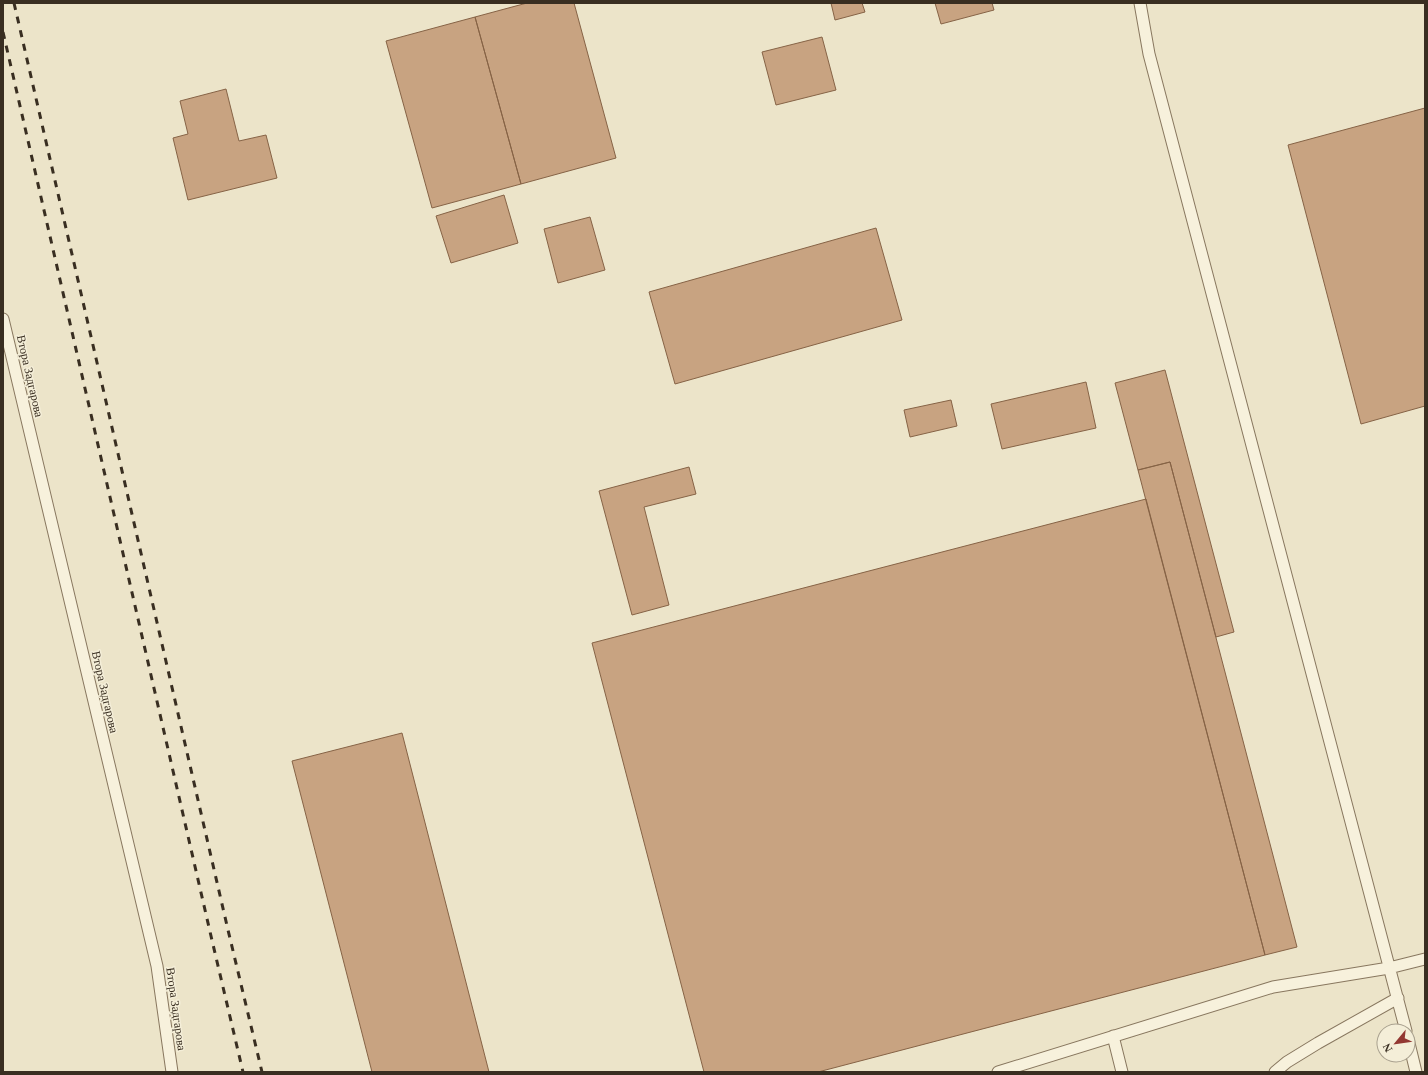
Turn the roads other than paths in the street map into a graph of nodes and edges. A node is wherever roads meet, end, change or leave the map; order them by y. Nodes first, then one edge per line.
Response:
1 (1140, 3) edge
2 (3, 319) edge
3 (1425, 959) edge
4 (1389, 968) junction
5 (1398, 998) junction
6 (1404, 1023) edge
7 (1113, 1036) junction
8 (172, 1072) edge
9 (998, 1072) edge
10 (1122, 1072) edge
11 (1275, 1072) edge

1 - 4 lane
2 - 8 lane, Втора Задгарова
3 - 4 lane
4 - 5 lane
4 - 7 lane
5 - 6 lane
5 - 11 lane
7 - 9 lane
7 - 10 lane

